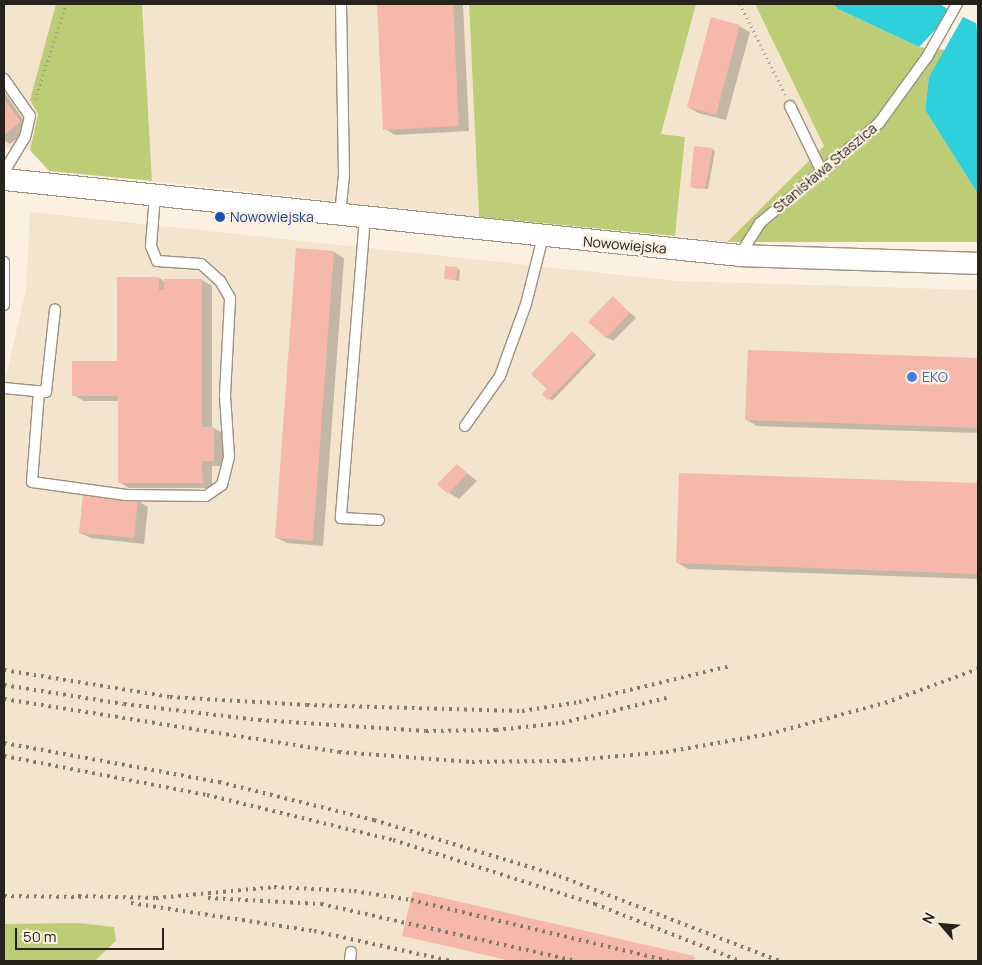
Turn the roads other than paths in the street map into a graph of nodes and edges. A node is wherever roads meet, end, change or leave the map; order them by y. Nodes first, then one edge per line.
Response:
1 (341, 4) edge
2 (957, 4) edge
3 (4, 79) edge
4 (790, 106) road end
5 (821, 170) junction
6 (4, 172) edge
7 (4, 178) edge
8 (155, 195) junction
9 (340, 214) junction
10 (365, 217) junction
11 (542, 237) junction
12 (740, 255) junction
13 (4, 262) edge
14 (978, 263) edge
15 (4, 306) edge
16 (55, 309) dead end
17 (4, 388) edge
18 (39, 391) junction
19 (465, 426) dead end
20 (379, 520) dead end

1 - 9 lane
2 - 5 lane, Stanisława Staszica
3 - 6 lane
4 - 5 lane
5 - 12 lane, Stanisława Staszica
7 - 8 street, Nowowiejska
8 - 9 street, Nowowiejska
8 - 18 lane
9 - 10 street, Nowowiejska
10 - 11 street, Nowowiejska
10 - 20 lane
11 - 12 street, Nowowiejska
11 - 19 lane
12 - 14 street, Nowowiejska
13 - 15 lane
16 - 18 lane
17 - 18 lane

